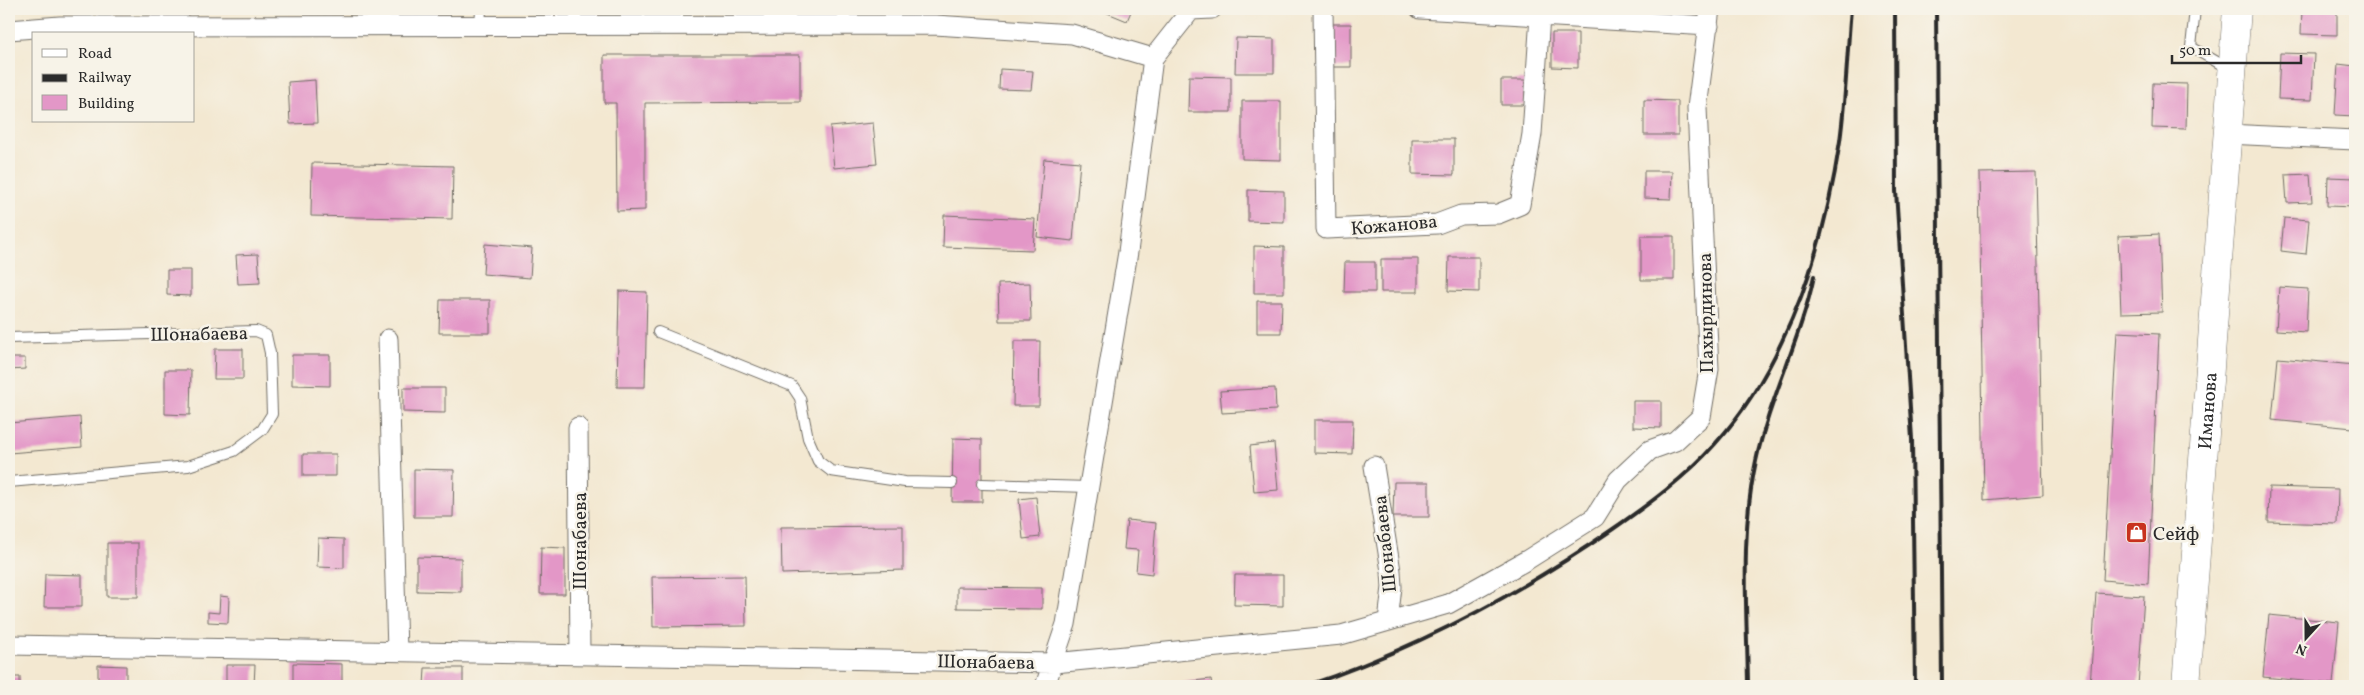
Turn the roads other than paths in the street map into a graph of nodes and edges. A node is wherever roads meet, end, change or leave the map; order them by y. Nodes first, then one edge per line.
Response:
1 (1212, 9) edge
2 (1323, 9) edge
3 (1420, 9) edge
4 (2195, 9) edge
5 (2237, 9) edge
6 (1540, 16) junction
7 (481, 17) edge
8 (935, 17) edge
9 (1709, 17) edge
10 (9, 30) edge
11 (1153, 58) junction
12 (2232, 71) junction
13 (2227, 134) junction
14 (2355, 140) edge
15 (658, 332) dead end
16 (9, 338) edge
17 (388, 339) dead end
18 (578, 427) dead end
19 (1374, 466) dead end
20 (9, 482) edge
21 (952, 483) dead end
22 (982, 484) dead end
23 (1089, 487) junction
24 (1527, 560) joint
25 (1388, 621) junction
26 (9, 644) edge
27 (398, 651) junction
28 (580, 654) junction
29 (1054, 663) junction
30 (1045, 686) edge
31 (2186, 686) edge

1 - 11 street
2 - 6 street, Кожанова
3 - 6 street
4 - 12 lane
5 - 12 main road, Иманова
6 - 9 street
7 - 8 street
7 - 10 street
8 - 11 street
9 - 24 street, Пахырдинова
11 - 23 street
12 - 13 main road, Иманова
13 - 14 street
13 - 31 main road, Иманова
15 - 21 lane
16 - 20 lane, Шонабаева
17 - 27 street
18 - 28 street, Шонабаева
19 - 25 street, Шонабаева
22 - 23 lane
23 - 29 street
24 - 25 street, Шонабаева
25 - 29 street, Шонабаева
26 - 27 street, Шонабаева
27 - 28 street, Шонабаева
28 - 29 street, Шонабаева
29 - 30 street

